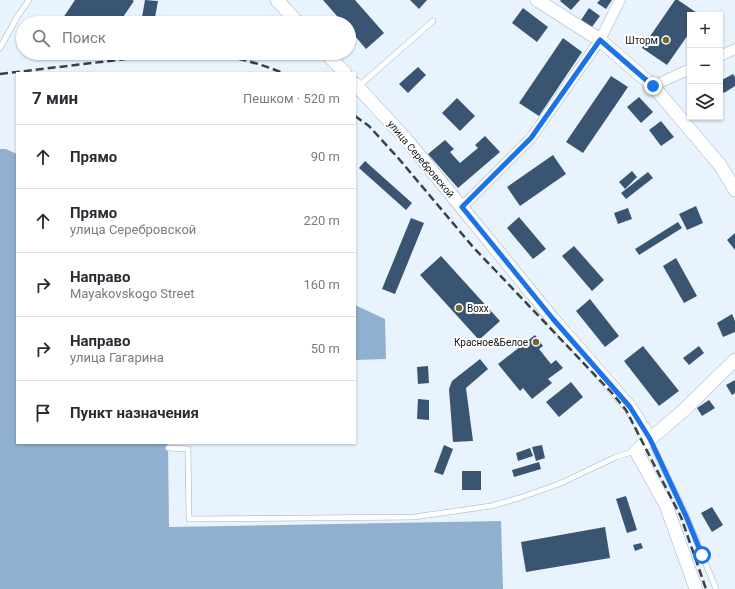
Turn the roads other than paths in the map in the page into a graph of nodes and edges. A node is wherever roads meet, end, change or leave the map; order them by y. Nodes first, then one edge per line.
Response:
1 (29, 0) edge
2 (277, 0) edge
3 (537, 0) edge
4 (620, 0) edge
5 (18, 16) edge
6 (292, 16) edge
7 (16, 19) edge
8 (433, 21) dead end
9 (600, 40) junction
10 (0, 48) edge
11 (735, 49) edge
12 (723, 55) edge
13 (333, 60) edge
14 (687, 70) edge
15 (344, 72) edge
16 (356, 85) edge
17 (653, 86) junction
18 (735, 190) edge
19 (462, 207) junction
20 (735, 360) edge
21 (650, 439) junction
22 (168, 448) dead end
23 (636, 451) junction
24 (696, 589) edge
25 (716, 589) edge

1 - 5 lane
2 - 6 street
3 - 9 street
4 - 9 street
7 - 10 lane
8 - 16 lane
9 - 17 street
9 - 19 street
11 - 12 street
13 - 15 street
14 - 17 street
16 - 19 street, улица Серебровской
17 - 18 street
19 - 21 street, улица Серебровской
20 - 21 street
21 - 23 street
21 - 25 lane
22 - 23 lane
23 - 24 street

